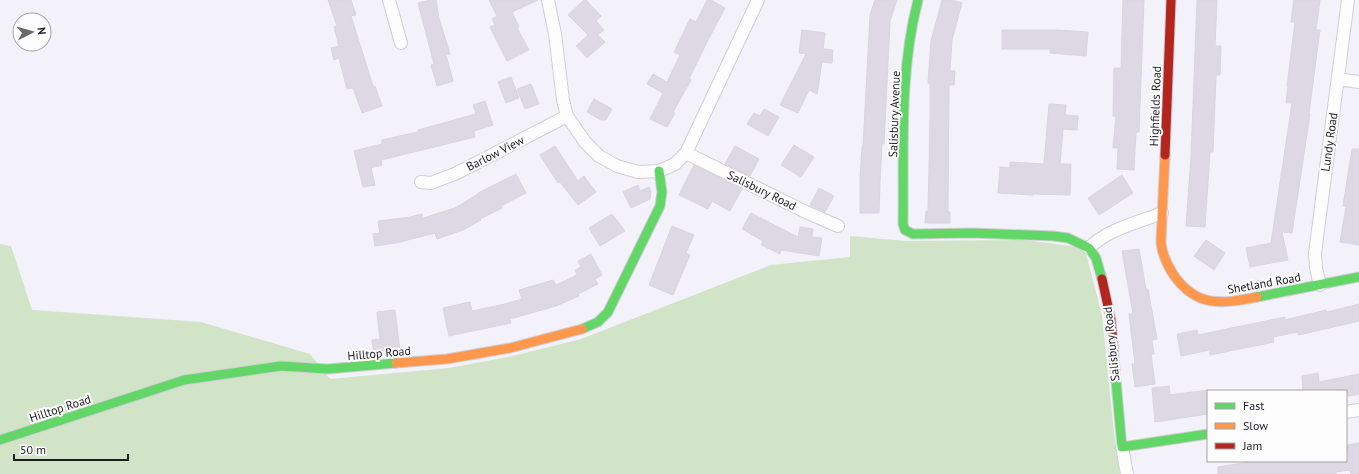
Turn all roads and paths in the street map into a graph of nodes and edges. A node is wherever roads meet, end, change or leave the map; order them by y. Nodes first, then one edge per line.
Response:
1 (389, 0) edge
2 (548, 0) edge
3 (758, 0) edge
4 (918, 0) edge
5 (1170, 0) edge
6 (1348, 0) edge
7 (401, 43) dead end
8 (1338, 79) junction
9 (1359, 82) edge
10 (567, 116) junction
11 (686, 153) junction
12 (659, 171) junction
13 (421, 182) dead end
14 (1162, 213) junction
15 (838, 226) dead end
16 (1089, 248) junction
17 (1359, 277) edge
18 (1320, 285) junction
19 (1359, 410) edge
20 (1347, 412) edge
21 (1207, 434) edge
22 (0, 440) edge
23 (1122, 448) junction
24 (1127, 474) edge

1 - 7 street
2 - 10 street
3 - 11 street
4 - 16 street, Salisbury Avenue
5 - 14 street, Highfields Road
6 - 8 street, Lundy Road
8 - 9 street
8 - 18 street, Lundy Road
10 - 12 street
10 - 13 street, Barlow View
11 - 12 street
11 - 15 street, Salisbury Road
12 - 22 street, Hilltop Road
14 - 16 street
14 - 18 street, Shetland Road
16 - 23 street, Salisbury Road
17 - 18 street, Shetland Road
19 - 20 street
21 - 23 street
23 - 24 street

